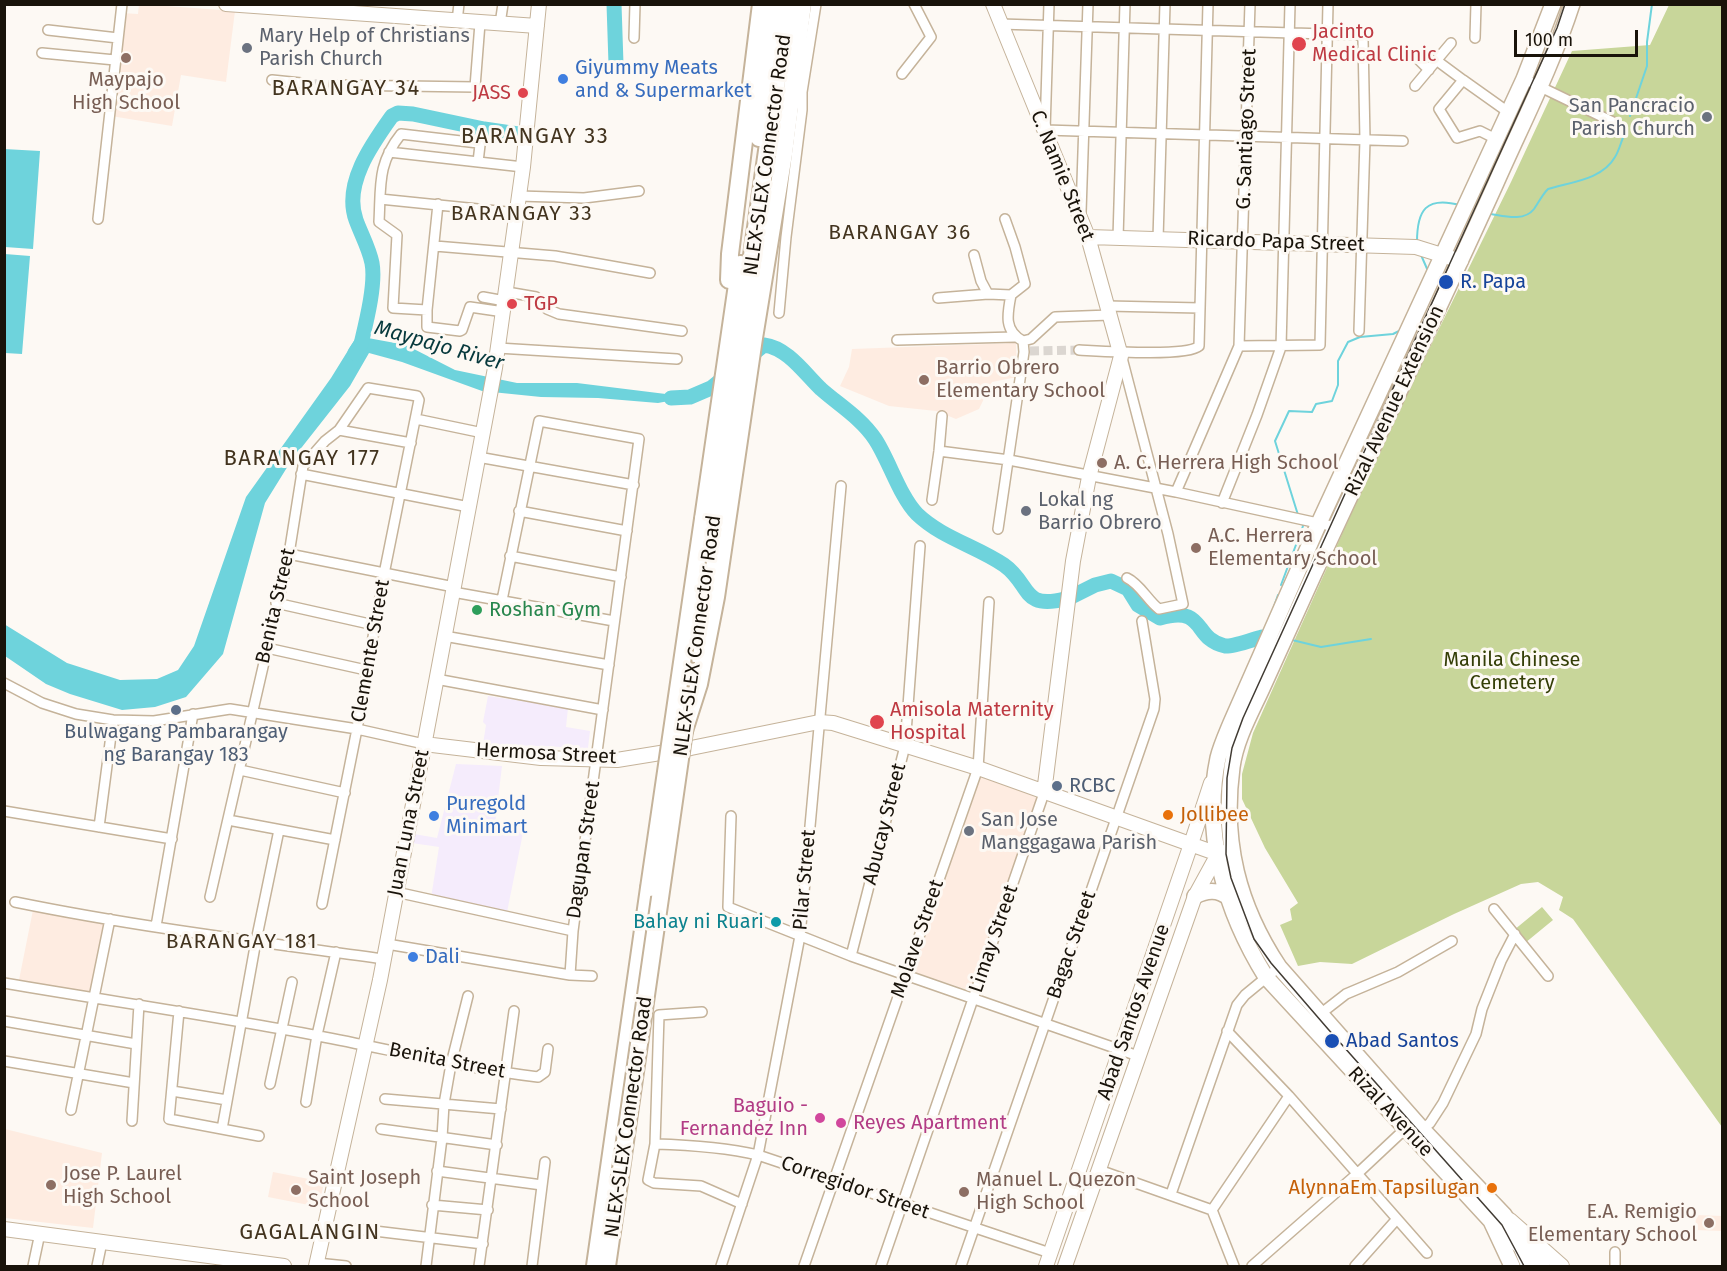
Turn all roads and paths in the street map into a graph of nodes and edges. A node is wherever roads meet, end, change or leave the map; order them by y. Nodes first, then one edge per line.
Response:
1 (122, 4) edge
2 (226, 4) edge
3 (459, 4) edge
4 (502, 4) edge
5 (539, 4) edge
6 (635, 4) edge
7 (776, 4) edge
8 (788, 4) edge
9 (802, 4) edge
10 (816, 4) edge
11 (914, 4) edge
12 (993, 4) edge
13 (1049, 4) edge
14 (1088, 4) edge
15 (1125, 4) edge
16 (1165, 4) edge
17 (1208, 4) edge
18 (1250, 4) edge
19 (1290, 4) edge
20 (1328, 4) edge
21 (1476, 4) edge
22 (1553, 4) edge
23 (1572, 4) edge
24 (231, 5) edge
25 (276, 6) edge
26 (322, 8) edge
27 (367, 9) edge
28 (411, 11) edge
29 (761, 11) edge
30 (457, 21) junction
31 (480, 23) junction
32 (500, 24) junction
33 (1000, 24) junction
34 (1048, 25) junction
35 (537, 26) junction
36 (1087, 27) junction
37 (1125, 28) junction
38 (1164, 29) junction
39 (48, 30) dead end
40 (1207, 30) junction
41 (1250, 31) junction
42 (1289, 32) junction
43 (1328, 34) junction
44 (118, 38) junction
45 (634, 38) dead end
46 (1474, 38) dead end
47 (1451, 43) dead end
48 (42, 53) dead end
49 (1416, 57) dead end
50 (116, 60) junction
51 (1436, 60) junction
52 (1430, 70) junction
53 (902, 74) dead end
54 (1524, 79) junction
55 (272, 80) dead end
56 (1463, 80) junction
57 (301, 83) tunnel mouth
58 (334, 85) tunnel mouth
59 (1415, 86) dead end
60 (1539, 87) junction
61 (1509, 112) junction
62 (1615, 123) dead end
63 (1045, 130) junction
64 (1084, 132) junction
65 (1121, 133) junction
66 (1160, 133) junction
67 (1204, 135) junction
68 (1246, 136) junction
69 (1286, 138) junction
70 (1325, 139) junction
71 (1496, 139) junction
72 (1365, 140) junction
73 (1403, 141) dead end
74 (389, 152) junction
75 (478, 162) junction
76 (523, 167) junction
77 (639, 191) dead end
78 (519, 196) junction
79 (380, 199) junction
80 (438, 204) junction
81 (517, 213) junction
82 (1081, 217) junction
83 (98, 219) dead end
84 (1005, 219) dead end
85 (1088, 237) junction
86 (1118, 238) junction
87 (1158, 239) junction
88 (1202, 240) junction
89 (1243, 241) junction
90 (1284, 243) junction
91 (1322, 244) junction
92 (1362, 245) junction
93 (435, 246) junction
94 (512, 254) junction
95 (974, 255) dead end
96 (1443, 255) junction
97 (1461, 261) junction
98 (650, 273) dead end
99 (988, 294) junction
100 (1011, 296) junction
101 (483, 297) dead end
102 (938, 298) dead end
103 (505, 302) junction
104 (1200, 308) junction
105 (427, 310) junction
106 (1109, 310) junction
107 (779, 313) dead end
108 (730, 328) junction
109 (682, 331) dead end
110 (1359, 331) dead end
111 (897, 340) dead end
112 (1023, 345) junction
113 (1239, 346) junction
114 (1281, 347) junction
115 (498, 348) junction
116 (1079, 350) tunnel mouth
117 (1121, 354) junction
118 (677, 359) dead end
119 (419, 397) joint
120 (942, 416) dead end
121 (416, 418) junction
122 (339, 430) junction
123 (483, 433) junction
124 (411, 443) junction
125 (939, 451) junction
126 (478, 457) junction
127 (1009, 460) junction
128 (529, 466) junction
129 (301, 474) junction
130 (1089, 477) junction
131 (634, 485) junction
132 (841, 486) dead end
133 (1156, 489) junction
134 (1176, 492) junction
135 (401, 495) junction
136 (932, 500) dead end
137 (1222, 503) junction
138 (469, 507) junction
139 (519, 511) junction
140 (1313, 522) junction
141 (1336, 527) junction
142 (998, 529) dead end
143 (627, 531) junction
144 (920, 546) dead end
145 (289, 554) junction
146 (510, 556) junction
147 (384, 574) junction
148 (621, 577) junction
149 (1127, 578) dead end
150 (453, 589) junction
151 (502, 600) junction
152 (989, 602) dead end
153 (276, 603) junction
154 (615, 621) junction
155 (1142, 621) dead end
156 (374, 625) junction
157 (444, 636) junction
158 (267, 648) junction
159 (609, 665) junction
160 (366, 670) junction
161 (436, 679) junction
162 (4, 683) edge
163 (603, 710) junction
164 (252, 711) junction
165 (193, 714) junction
166 (113, 720) junction
167 (819, 722) junction
168 (357, 729) junction
169 (684, 731) junction
170 (424, 744) junction
171 (905, 746) junction
172 (1218, 756) junction
173 (596, 759) junction
174 (1233, 765) joint
175 (978, 768) junction
176 (240, 770) junction
177 (345, 793) junction
178 (1044, 793) junction
179 (4, 812) edge
180 (731, 816) dead end
181 (1117, 818) junction
182 (228, 820) junction
183 (99, 827) junction
184 (279, 830) junction
185 (171, 839) junction
186 (335, 840) junction
187 (1191, 844) junction
188 (1224, 852) junction
189 (396, 892) junction
190 (1195, 896) junction
191 (210, 897) dead end
192 (1228, 898) junction
193 (15, 902) dead end
194 (322, 904) dead end
195 (1494, 909) dead end
196 (110, 919) junction
197 (156, 926) junction
198 (573, 931) junction
199 (1515, 934) junction
200 (800, 936) junction
201 (256, 941) junction
202 (1452, 941) dead end
203 (387, 944) junction
204 (336, 952) junction
205 (851, 956) junction
206 (384, 959) junction
207 (1273, 972) junction
208 (905, 974) junction
209 (570, 975) junction
210 (592, 976) dead end
211 (1548, 976) dead end
212 (292, 982) dead end
213 (4, 983) edge
214 (468, 996) dead end
215 (93, 998) junction
216 (974, 998) junction
217 (139, 1004) junction
218 (179, 1011) junction
219 (514, 1011) dead end
220 (702, 1012) dead end
221 (1319, 1015) junction
222 (4, 1021) edge
223 (242, 1023) junction
224 (1044, 1023) junction
225 (281, 1030) junction
226 (1227, 1031) junction
227 (85, 1035) junction
228 (317, 1035) junction
229 (136, 1044) junction
230 (367, 1046) junction
231 (549, 1049) dead end
232 (1120, 1050) junction
233 (1138, 1056) junction
234 (4, 1061) edge
235 (451, 1064) junction
236 (78, 1073) junction
237 (505, 1073) junction
238 (134, 1083) junction
239 (270, 1084) dead end
240 (172, 1091) junction
241 (1289, 1096) junction
242 (386, 1099) dead end
243 (227, 1100) junction
244 (306, 1102) dead end
245 (444, 1104) junction
246 (501, 1109) junction
247 (71, 1110) dead end
248 (132, 1121) dead end
249 (222, 1129) junction
250 (381, 1129) dead end
251 (1413, 1132) junction
252 (259, 1136) dead end
253 (442, 1138) junction
254 (655, 1144) junction
255 (496, 1145) junction
256 (758, 1155) junction
257 (545, 1162) dead end
258 (1099, 1170) junction
259 (437, 1171) junction
260 (1357, 1174) junction
261 (492, 1179) junction
262 (833, 1181) junction
263 (542, 1185) junction
264 (1171, 1194) junction
265 (742, 1204) junction
266 (902, 1204) junction
267 (432, 1205) junction
268 (488, 1210) junction
269 (1212, 1210) junction
270 (1497, 1218) junction
271 (1396, 1220) junction
272 (4, 1228) edge
273 (975, 1228) junction
274 (358, 1230) dead end
275 (40, 1233) junction
276 (429, 1238) junction
277 (102, 1242) junction
278 (483, 1244) junction
279 (1522, 1248) junction
280 (1615, 1252) dead end
281 (1427, 1253) dead end
282 (1048, 1260) edge
283 (316, 1265) edge
284 (33, 1266) edge
285 (97, 1266) edge
286 (284, 1266) edge
287 (346, 1266) edge
288 (426, 1266) edge
289 (479, 1266) edge
290 (532, 1266) edge
291 (595, 1266) edge
292 (607, 1266) edge
293 (722, 1266) edge
294 (804, 1266) edge
295 (881, 1266) edge
296 (961, 1266) edge
297 (1065, 1266) edge
298 (1234, 1266) edge
299 (1252, 1266) edge
300 (1354, 1266) edge
301 (1512, 1266) edge
302 (1529, 1266) edge
303 (1543, 1266) edge
304 (1562, 1266) edge
305 (1615, 1266) edge

1 - 44 street
2 - 24 street
3 - 30 street
4 - 32 street
5 - 35 street, Juan Luna Street
6 - 45 street
7 - 108 highway, NLEX-SLEX Connector Road
8 - 169 highway, NLEX-SLEX Connector Road
9 - 169 highway
10 - 107 street
11 - 53 street
12 - 33 street, C. Namie Street
13 - 34 street
14 - 36 street
15 - 37 street
16 - 38 street
17 - 40 street
18 - 41 street, G. Santiago Street
19 - 42 street
20 - 43 street
21 - 46 street
22 - 54 main road, Rizal Avenue Extension
23 - 60 main road, Rizal Avenue Extension
24 - 25 street
25 - 26 street
26 - 27 street
27 - 28 street
28 - 30 street
29 - 108 highway
30 - 31 street
31 - 32 street
31 - 58 street
32 - 35 street
33 - 34 street
33 - 63 street, C. Namie Street
34 - 36 street
34 - 63 street
35 - 76 street, Juan Luna Street
36 - 37 street
36 - 64 street
37 - 38 street
37 - 65 street
38 - 40 street
38 - 66 street
39 - 44 street
40 - 41 street
40 - 67 street
41 - 42 street
41 - 68 street, G. Santiago Street
42 - 43 street
42 - 69 street
43 - 70 street
43 - 72 street
44 - 50 street
47 - 51 street
48 - 50 street
49 - 52 street
50 - 83 street
51 - 52 street
51 - 56 street
52 - 59 street
54 - 60 street
54 - 61 main road, Rizal Avenue Extension
55 - 57 street
56 - 61 street
56 - 71 street
60 - 62 street
60 - 97 main road, Rizal Avenue Extension
61 - 71 main road, Rizal Avenue Extension
63 - 64 street
63 - 82 street, C. Namie Street
64 - 65 street
64 - 82 street
65 - 66 street
65 - 86 street
66 - 67 street
66 - 87 street
67 - 68 street
67 - 88 street
68 - 69 street
68 - 89 street, G. Santiago Street
69 - 70 street
69 - 90 street
70 - 72 street
70 - 91 street
71 - 96 main road, Rizal Avenue Extension
72 - 73 street
72 - 92 street
74 - 75 street
74 - 75 street
74 - 79 street
75 - 76 street
76 - 78 street, Juan Luna Street
77 - 78 street
78 - 81 street, Juan Luna Street
79 - 80 street
79 - 105 street
80 - 81 street
80 - 93 street
81 - 94 street, Juan Luna Street
82 - 85 street, C. Namie Street
84 - 100 street
85 - 86 street, Ricardo Papa Street
85 - 106 street, C. Namie Street
86 - 87 street, Ricardo Papa Street
87 - 88 street, Ricardo Papa Street
88 - 89 street, Ricardo Papa Street
88 - 104 street
89 - 90 street, Ricardo Papa Street
89 - 113 street, G. Santiago Street
90 - 91 street, Ricardo Papa Street
90 - 114 street
91 - 92 street, Ricardo Papa Street
91 - 114 street
92 - 96 street, Ricardo Papa Street
92 - 110 street
93 - 94 street
93 - 105 street
94 - 98 street
94 - 103 street, Juan Luna Street
95 - 99 street
96 - 97 street, Ricardo Papa Street
96 - 140 main road, Rizal Avenue Extension
97 - 141 main road, Rizal Avenue Extension
99 - 100 street
99 - 102 street
100 - 112 street
101 - 103 street
103 - 105 street
103 - 109 street
103 - 115 street, Juan Luna Street
104 - 106 street
104 - 117 street
106 - 112 street
106 - 117 street, C. Namie Street
108 - 291 highway, NLEX-SLEX Connector Road, bridge
111 - 112 street
112 - 127 street
113 - 114 street
113 - 134 street, G. Santiago Street
114 - 137 street
115 - 118 street
115 - 123 street, Juan Luna Street
116 - 117 street
117 - 130 street, Limay Street
117 - 133 street
119 - 121 street, Clemente Street
119 - 122 street, Benita Street
120 - 125 street
121 - 123 street
121 - 124 street, Clemente Street
122 - 124 street
122 - 129 street, Benita Street
123 - 126 street, Juan Luna Street
124 - 135 street, Clemente Street
125 - 127 street
125 - 136 street
126 - 128 street
126 - 138 street, Juan Luna Street
127 - 130 street
127 - 142 street
128 - 131 street
128 - 131 street, Dagupan Street
128 - 139 street
129 - 135 street
129 - 145 street, Benita Street
130 - 133 street
130 - 178 street, Limay Street
131 - 143 street, Dagupan Street
132 - 167 street, Pilar Street
133 - 134 street
133 - 149 street
134 - 137 street
135 - 138 street
135 - 147 street, Clemente Street
137 - 140 street
138 - 150 street, Juan Luna Street
139 - 143 street
139 - 146 street
140 - 141 street
140 - 172 main road, Rizal Avenue Extension
141 - 174 main road, Rizal Avenue Extension
143 - 148 street, Dagupan Street
144 - 171 street, Abucay Street
145 - 147 street
145 - 153 street, Benita Street
146 - 148 street
146 - 151 street
147 - 150 street
147 - 156 street, Clemente Street
148 - 154 street, Dagupan Street
150 - 151 street
150 - 157 street, Juan Luna Street
151 - 154 street
152 - 175 street, Molave Street
153 - 156 street
153 - 158 street, Benita Street
154 - 159 street, Dagupan Street
155 - 181 street, Bagac Street
156 - 160 street, Clemente Street
157 - 159 street
157 - 161 street, Juan Luna Street
158 - 160 street
158 - 164 street, Benita Street
159 - 163 street, Dagupan Street
160 - 168 street, Clemente Street
161 - 163 street
161 - 170 street, Juan Luna Street
162 - 166 street, Hermosa Street
163 - 173 street, Dagupan Street
164 - 165 street, Hermosa Street
164 - 168 street, Hermosa Street
164 - 176 street, Benita Street
165 - 166 street, Hermosa Street
165 - 185 street
166 - 183 street
167 - 171 street, Hermosa Street
167 - 173 street, Hermosa Street
167 - 200 street, Pilar Street
168 - 170 street, Hermosa Street
168 - 177 street, Clemente Street
169 - 292 highway, NLEX-SLEX Connector Road, bridge
170 - 173 street, Hermosa Street
170 - 189 street, Juan Luna Street
171 - 175 street, Hermosa Street
171 - 205 street, Abucay Street
172 - 187 street, Abad Santos Avenue
172 - 188 main road, Rizal Avenue
173 - 198 street, Dagupan Street
174 - 188 main road, Rizal Avenue
175 - 178 street, Hermosa Street
175 - 208 street, Molave Street
176 - 177 street
176 - 182 street, Benita Street
177 - 186 street, Clemente Street
178 - 181 street, Hermosa Street
178 - 216 street, Limay Street
179 - 183 street
180 - 200 street
181 - 187 street, Hermosa Street
181 - 224 street, Bagac Street
182 - 184 street
182 - 191 street, Benita Street
183 - 185 street
184 - 186 street
184 - 201 street
185 - 197 street
186 - 194 street, Clemente Street
187 - 188 street, Hermosa Street
187 - 232 street, Abad Santos Avenue
188 - 190 street, Abad Santos Avenue
188 - 192 main road, Rizal Avenue
188 - 207 main road, Rizal Avenue
189 - 198 street
189 - 203 street, Juan Luna Street
190 - 192 main road
190 - 233 street, Abad Santos Avenue
192 - 207 main road, Rizal Avenue
193 - 196 street
195 - 199 street
196 - 197 street
196 - 215 street
197 - 201 street
198 - 209 street, Dagupan Street
199 - 211 street
199 - 251 street
200 - 205 street
200 - 256 street, Pilar Street
201 - 204 street
201 - 223 street
202 - 221 street
203 - 206 street, Juan Luna Street
203 - 209 street
204 - 206 street
204 - 228 street
205 - 208 street
206 - 230 street, Juan Luna Street
207 - 221 main road, Rizal Avenue
207 - 226 street
207 - 251 main road, Rizal Avenue
208 - 216 street
208 - 262 street, Molave Street
209 - 210 street
212 - 225 street
213 - 215 street, Benita Street
214 - 235 street
215 - 217 street, Benita Street
215 - 227 street
216 - 224 street
216 - 266 street, Limay Street
217 - 218 street, Benita Street
217 - 229 street
218 - 223 street, Benita Street
218 - 240 street
219 - 237 street
220 - 254 street
221 - 251 main road, Rizal Avenue
222 - 227 street
223 - 225 street, Benita Street
223 - 243 street
224 - 232 street
224 - 273 street, Bagac Street
225 - 228 street, Benita Street
225 - 239 street
226 - 241 street
226 - 264 street
227 - 229 street
227 - 236 street
228 - 230 street, Benita Street
228 - 244 street
229 - 238 street
230 - 235 street, Benita Street
230 - 283 street, Juan Luna Street
231 - 237 street, Benita Street
232 - 233 street
232 - 282 street, Abad Santos Avenue
233 - 258 street, Abad Santos Avenue
234 - 236 street
235 - 237 street, Benita Street
235 - 245 street
236 - 238 street
236 - 247 street
237 - 246 street
238 - 248 street
240 - 243 street
240 - 249 street
241 - 260 street
241 - 269 street
242 - 245 street
243 - 249 street
245 - 246 street
245 - 253 street
246 - 255 street
249 - 252 street
250 - 253 street
251 - 260 street
251 - 270 main road, Rizal Avenue
253 - 255 street
253 - 259 street
254 - 256 street, Corregidor Street
254 - 265 street
255 - 261 street
256 - 262 street, Corregidor Street
256 - 265 street, Pilar Street
257 - 263 street
258 - 264 street
258 - 297 street, Abad Santos Avenue
259 - 261 street
259 - 267 street
260 - 271 street
260 - 299 street
261 - 263 street
261 - 268 street
262 - 266 street, Corregidor Street
262 - 294 street, Molave Street
263 - 290 street
264 - 269 street
265 - 293 street, Pilar Street
266 - 273 street, Corregidor Street
266 - 295 street, Limay Street
267 - 268 street
267 - 276 street
268 - 278 street
269 - 298 street
270 - 279 main road, Rizal Avenue
270 - 301 main road, Rizal Avenue
270 - 304 street
271 - 281 street
271 - 300 street
272 - 275 street
273 - 282 street, Corregidor Street
273 - 296 street, Bagac Street
274 - 276 street
275 - 277 street
275 - 284 street
276 - 278 street
276 - 288 street
277 - 285 street
277 - 286 street
278 - 289 street
279 - 302 main road, Rizal Avenue
279 - 303 street
280 - 305 street
283 - 287 street

